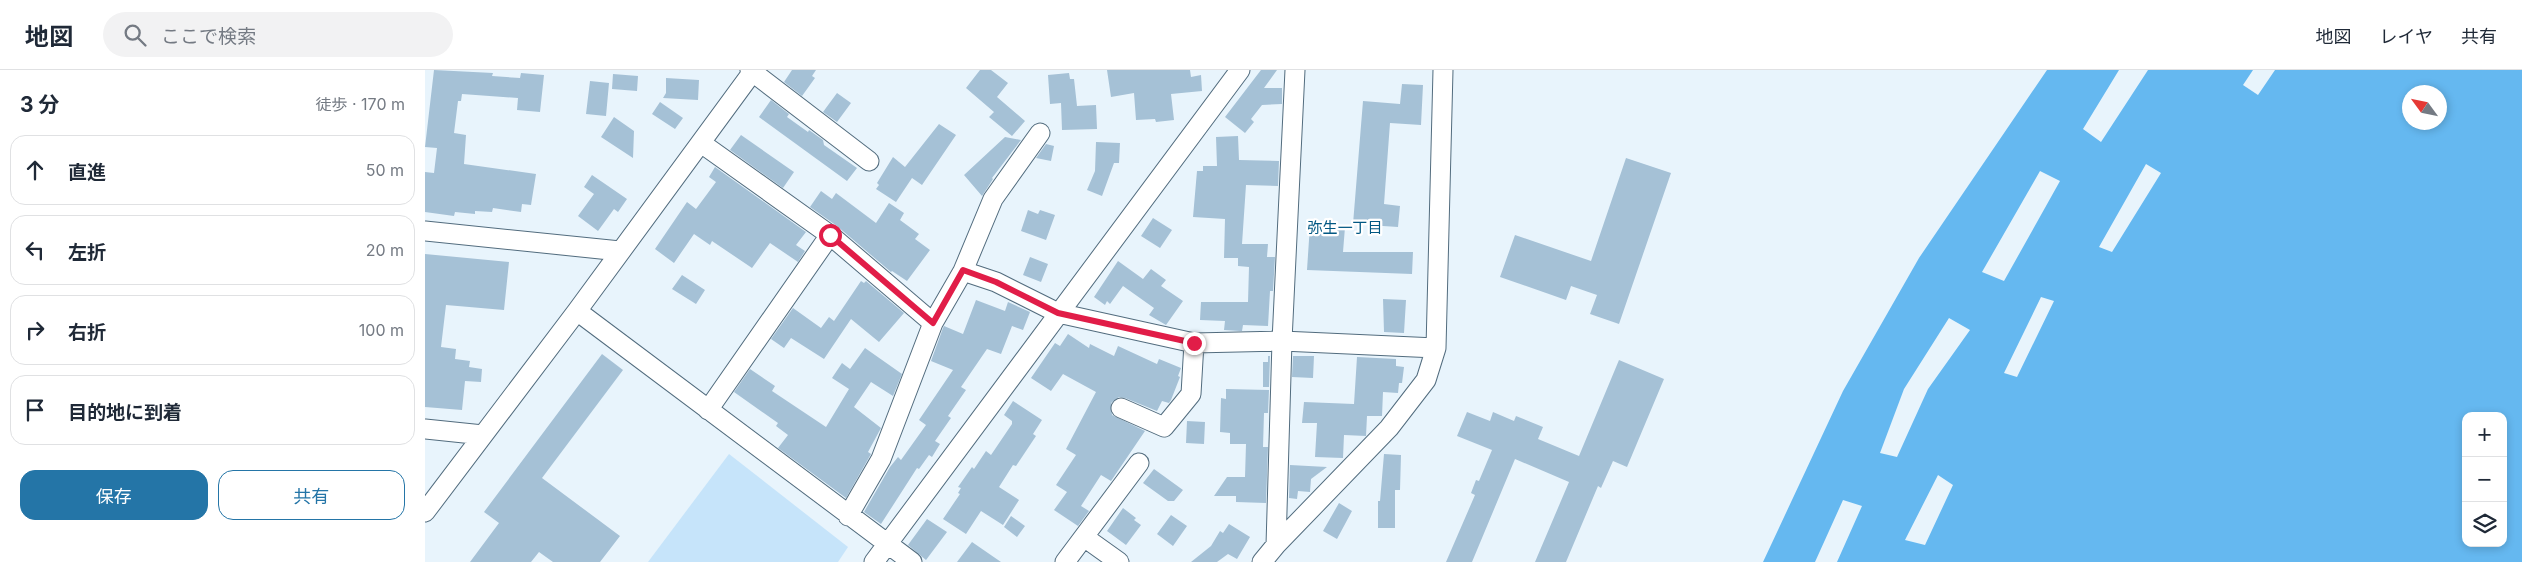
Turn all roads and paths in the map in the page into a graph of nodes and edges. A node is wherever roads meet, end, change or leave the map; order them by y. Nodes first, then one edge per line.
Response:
1 (752, 70) edge
2 (1240, 70) edge
3 (1295, 70) edge
4 (1443, 70) edge
5 (1040, 133) dead end
6 (701, 142) junction
7 (869, 161) dead end
8 (425, 231) edge
9 (830, 235) junction
10 (620, 251) junction
11 (963, 270) junction
12 (577, 311) junction
13 (1058, 313) junction
14 (933, 323) junction
15 (1282, 342) junction
16 (1194, 343) junction
17 (1435, 348) junction
18 (1121, 408) dead end
19 (708, 410) junction
20 (425, 429) edge
21 (483, 435) junction
22 (1139, 463) dead end
23 (425, 512) edge
24 (848, 516) junction
25 (1084, 537) junction
26 (888, 544) junction
27 (1276, 545) junction
28 (874, 562) edge
29 (913, 562) edge
30 (1065, 562) edge
31 (1119, 562) edge
32 (1262, 562) edge

1 - 6 street
1 - 7 street
2 - 13 street
3 - 15 street
4 - 17 street
5 - 11 street
6 - 9 street
6 - 10 street
8 - 10 street
9 - 14 street
9 - 19 street
10 - 12 street
11 - 13 street
11 - 14 street
12 - 19 street
12 - 21 street
13 - 16 street
13 - 26 street
14 - 24 street
15 - 16 street
15 - 17 street
15 - 27 street
16 - 18 street
17 - 27 street
19 - 24 street
20 - 21 street
21 - 23 street
22 - 25 street
24 - 26 street
25 - 30 street
25 - 31 street
26 - 28 street
26 - 29 street
27 - 32 street

